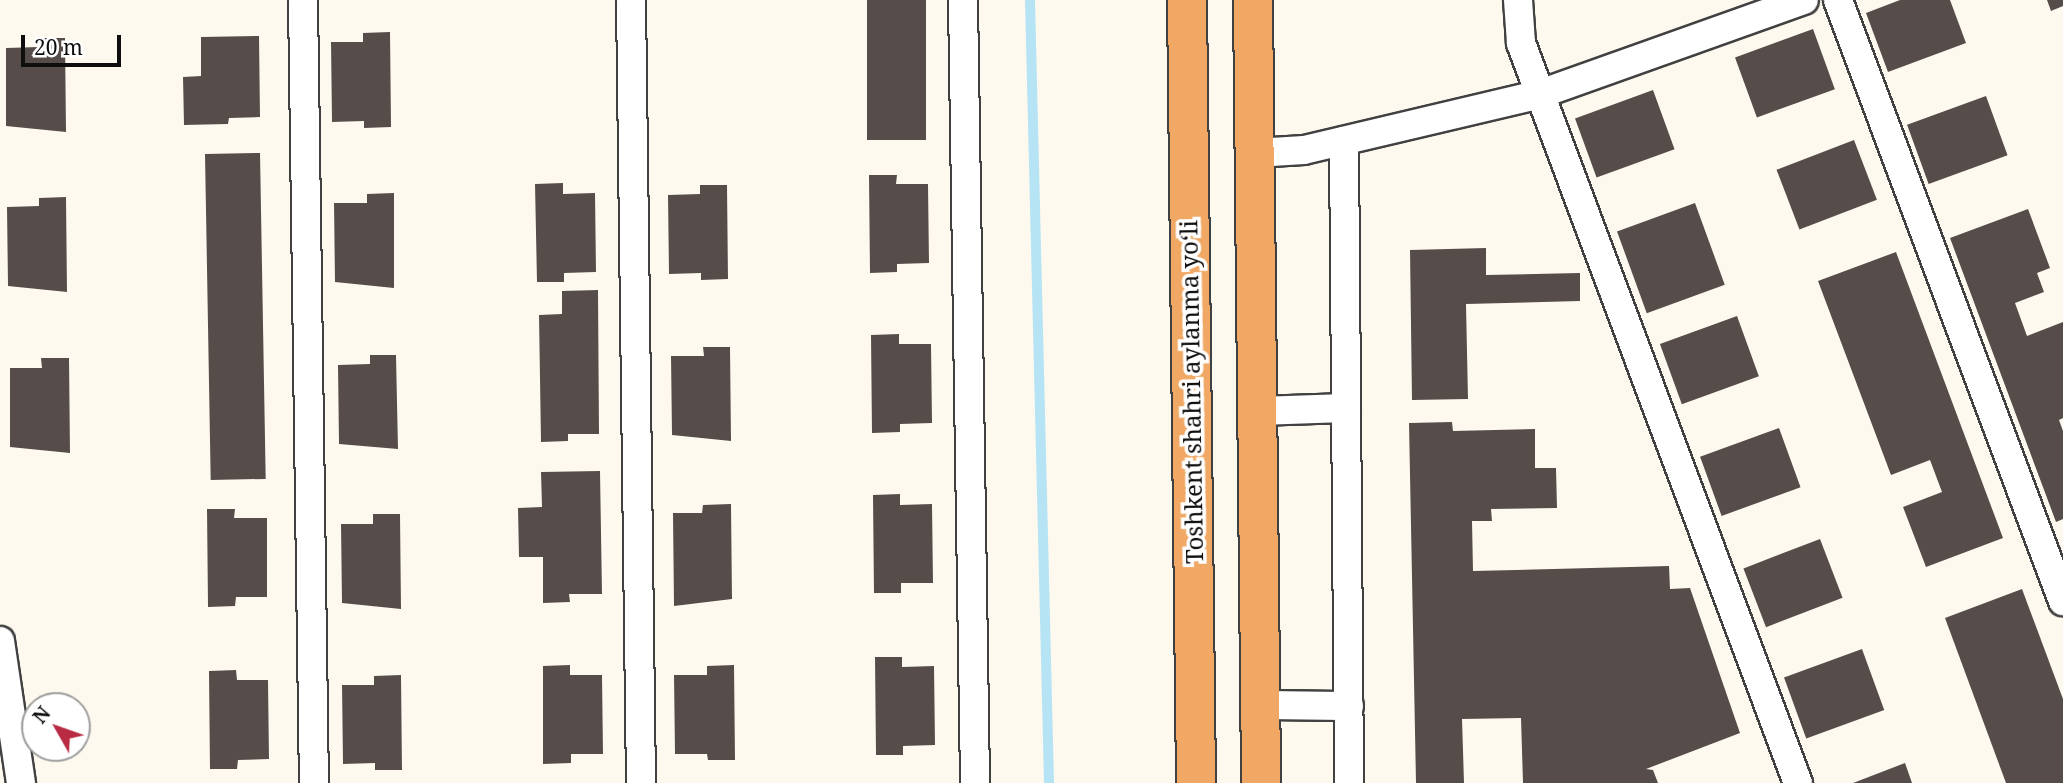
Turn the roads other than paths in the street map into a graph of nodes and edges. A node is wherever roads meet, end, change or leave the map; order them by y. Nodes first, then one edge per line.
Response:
1 (303, 0) edge
2 (631, 0) edge
3 (963, 0) edge
4 (1187, 0) edge
5 (1253, 0) edge
6 (1518, 0) edge
7 (1804, 0) edge
8 (1838, 0) edge
9 (1540, 94) junction
10 (1344, 141) junction
11 (1255, 153) junction
12 (1346, 408) junction
13 (1258, 411) junction
14 (2063, 601) edge
15 (0, 641) edge
16 (1261, 705) junction
17 (1349, 706) junction
18 (21, 783) edge
19 (314, 783) edge
20 (641, 783) edge
21 (975, 783) edge
22 (1196, 783) edge
23 (1261, 783) edge
24 (1349, 783) edge
25 (1798, 783) edge

1 - 19 street
2 - 20 street
3 - 21 street
4 - 22 highway, Toshkent shahri aylanma yoʻli
5 - 11 highway
6 - 9 street
7 - 9 street
8 - 14 street
9 - 10 street
9 - 25 street
10 - 11 street
10 - 12 street
11 - 13 highway
12 - 13 street
12 - 17 street
13 - 16 highway
15 - 18 street
16 - 17 street
16 - 23 highway
17 - 24 street

